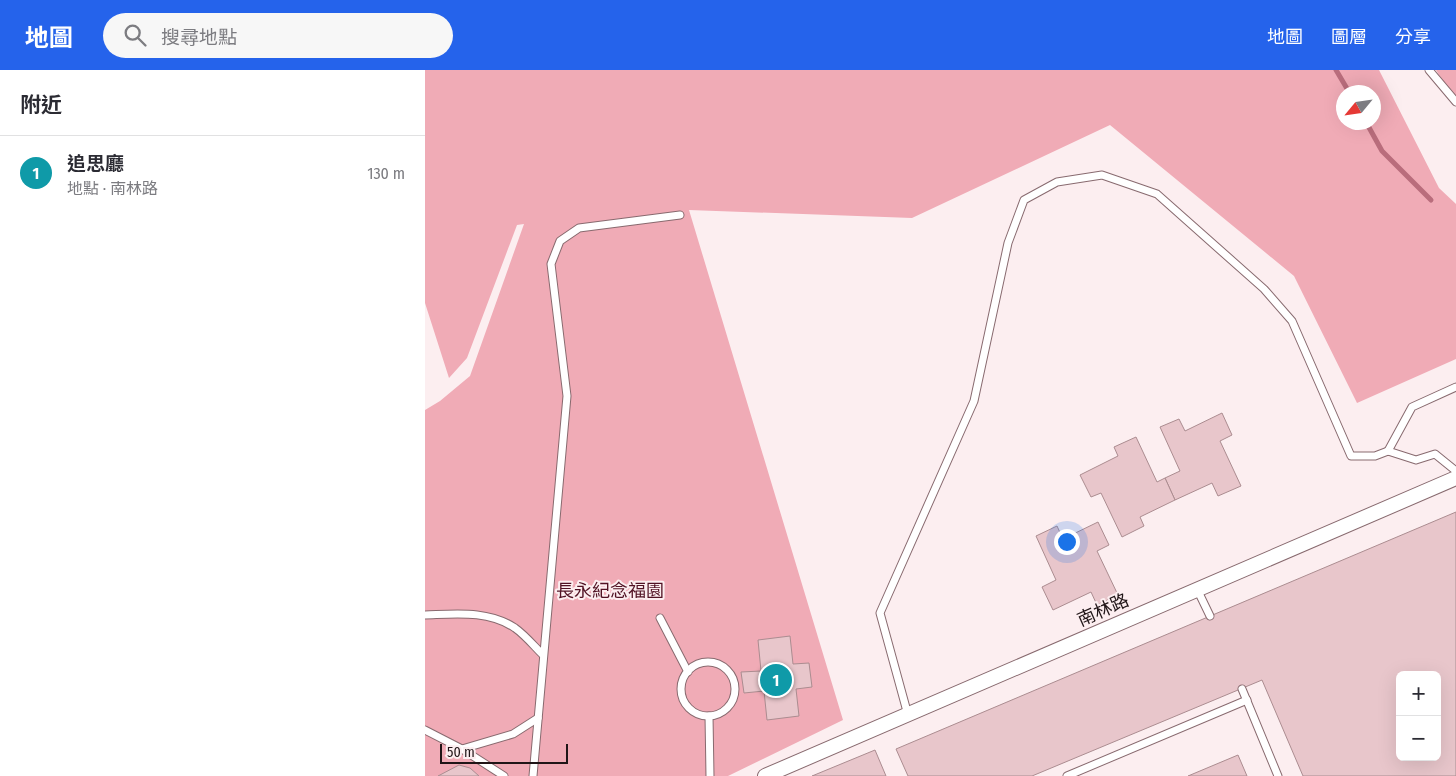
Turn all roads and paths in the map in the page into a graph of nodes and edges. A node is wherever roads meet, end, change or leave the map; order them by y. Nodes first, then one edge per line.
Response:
1 (1429, 70) edge
2 (1456, 102) edge
3 (679, 215) dead end
4 (1456, 388) edge
5 (1388, 451) junction
6 (1456, 471) edge
7 (1456, 478) edge
8 (1197, 588) junction
9 (425, 615) edge
10 (1210, 616) dead end
11 (660, 618) dead end
12 (543, 654) junction
13 (687, 672) junction
14 (1242, 689) dead end
15 (1247, 700) junction
16 (709, 716) junction
17 (908, 716) junction
18 (538, 718) junction
19 (425, 730) edge
20 (462, 749) junction
21 (504, 776) edge
22 (533, 776) edge
23 (711, 776) edge
24 (765, 776) edge
25 (1067, 776) edge
26 (1278, 776) edge

1 - 2 lane
3 - 12 lane
4 - 5 lane
5 - 6 lane
5 - 17 lane
7 - 8 street, 南林路
8 - 10 lane
8 - 17 street, 南林路
9 - 12 lane
11 - 13 lane
12 - 18 lane
13 - 16 lane
13 - 16 lane
14 - 15 lane
15 - 25 lane
15 - 26 lane
16 - 23 lane
17 - 24 street, 南林路
18 - 20 lane
18 - 22 lane
19 - 20 lane
20 - 21 lane

